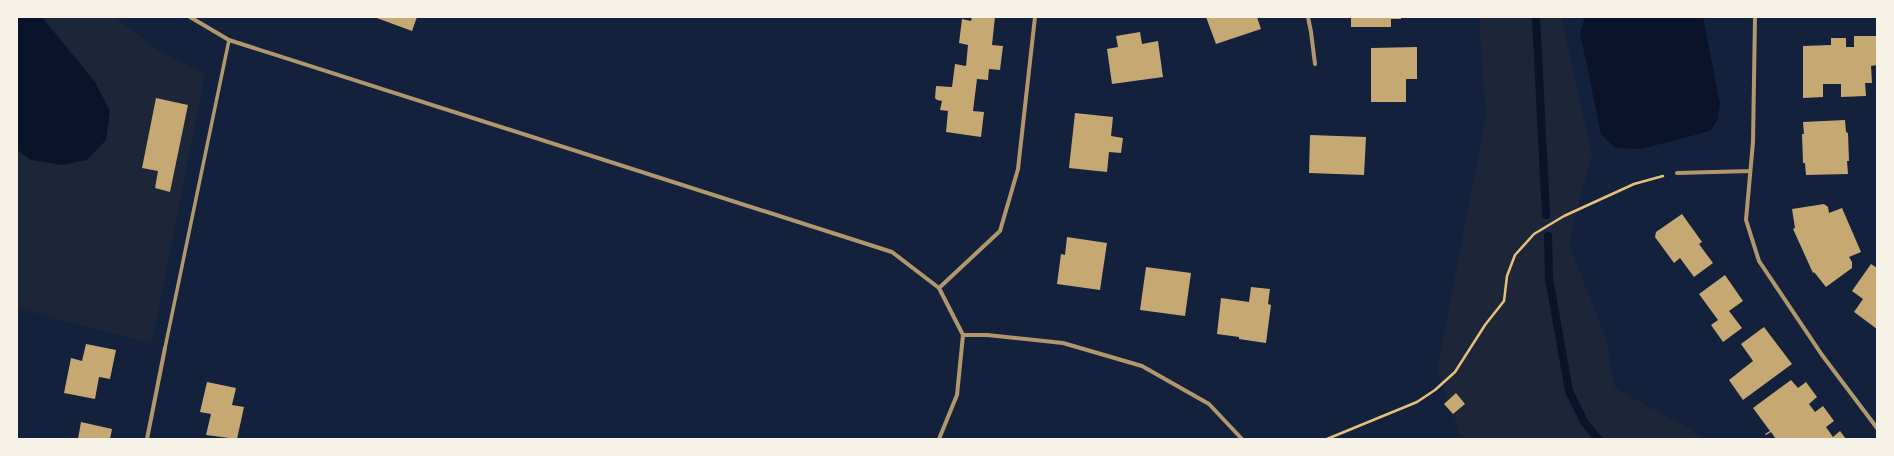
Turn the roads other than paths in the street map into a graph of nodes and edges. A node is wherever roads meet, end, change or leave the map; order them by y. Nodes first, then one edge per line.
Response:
1 (190, 17) edge
2 (1035, 17) edge
3 (1308, 17) edge
4 (1755, 17) edge
5 (229, 40) junction
6 (1315, 64) dead end
7 (1750, 171) junction
8 (1677, 173) road end
9 (939, 288) junction
10 (963, 335) junction
11 (165, 348) joint
12 (1877, 428) edge
13 (147, 439) edge
14 (939, 439) edge
15 (1242, 439) edge

1 - 5 street
2 - 9 street
3 - 6 street
4 - 7 street
5 - 9 street
5 - 11 street
7 - 8 street
7 - 12 street
9 - 10 street
10 - 14 street
10 - 15 street
11 - 13 street

